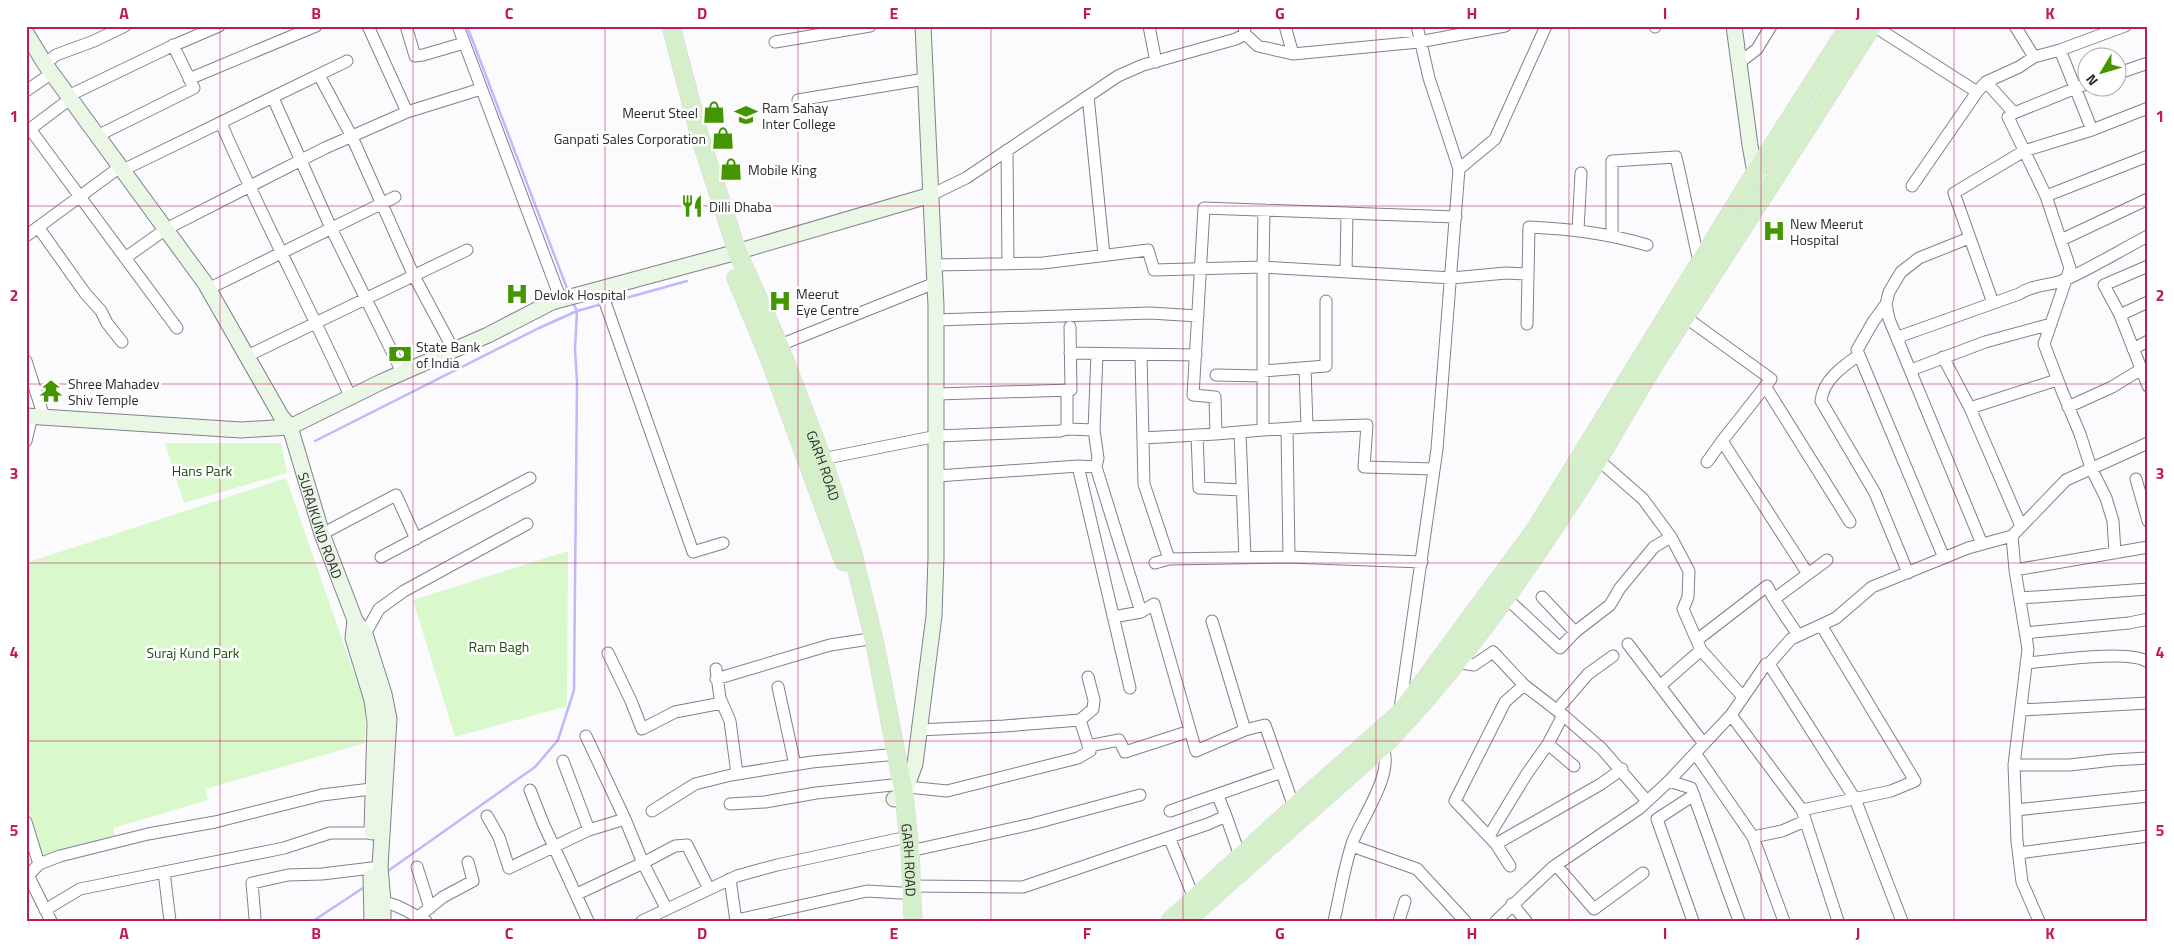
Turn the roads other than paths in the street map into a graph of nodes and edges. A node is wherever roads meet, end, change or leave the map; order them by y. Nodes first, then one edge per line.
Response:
1 (125, 26) edge
2 (219, 26) edge
3 (316, 26) edge
4 (368, 26) edge
5 (406, 26) edge
6 (458, 26) edge
7 (661, 26) edge
8 (671, 26) edge
9 (870, 26) edge
10 (923, 26) edge
11 (1150, 26) edge
12 (1285, 26) edge
13 (1417, 26) edge
14 (1504, 26) edge
15 (1546, 26) edge
16 (1734, 26) edge
17 (1771, 26) edge
18 (1849, 26) edge
19 (1873, 26) edge
20 (2016, 26) edge
21 (2125, 26) edge
22 (1484, 28) edge
23 (198, 30) edge
24 (1244, 30) edge
25 (2098, 30) edge
26 (26, 33) edge
27 (775, 42) dead end
28 (1419, 42) junction
29 (464, 43) junction
30 (173, 45) junction
31 (2060, 50) junction
32 (1293, 54) junction
33 (2034, 57) junction
34 (347, 61) dead end
35 (1156, 62) junction
36 (1739, 63) junction
37 (2148, 64) edge
38 (48, 69) junction
39 (2126, 71) edge
40 (319, 75) junction
41 (676, 75) junction
42 (189, 78) junction
43 (925, 78) junction
44 (1986, 82) junction
45 (2074, 88) junction
46 (481, 89) junction
47 (26, 91) edge
48 (1976, 92) junction
49 (1088, 96) junction
50 (69, 97) junction
51 (272, 98) junction
52 (798, 100) dead end
53 (2148, 108) edge
54 (407, 112) junction
55 (2014, 113) junction
56 (221, 123) junction
57 (28, 130) edge
58 (2092, 130) junction
59 (97, 136) junction
60 (352, 136) junction
61 (1007, 150) junction
62 (2024, 151) junction
63 (2148, 157) edge
64 (302, 160) junction
65 (121, 168) junction
66 (1459, 170) junction
67 (1581, 173) dead end
68 (1755, 173) junction
69 (248, 186) junction
70 (1771, 186) junction
71 (1912, 186) dead end
72 (930, 194) junction
73 (80, 196) junction
74 (2046, 196) junction
75 (395, 197) dead end
76 (2148, 199) edge
77 (380, 204) junction
78 (1264, 210) junction
79 (1347, 213) junction
80 (1456, 217) junction
81 (38, 227) junction
82 (331, 228) junction
83 (166, 229) junction
84 (1578, 230) junction
85 (1612, 235) junction
86 (26, 236) edge
87 (2148, 236) edge
88 (1969, 238) junction
89 (2061, 240) junction
90 (1647, 245) dead end
91 (467, 250) dead end
92 (281, 252) junction
93 (732, 253) junction
94 (1104, 255) junction
95 (125, 258) junction
96 (1008, 264) junction
97 (934, 265) junction
98 (1698, 265) junction
99 (2148, 266) edge
100 (1262, 267) junction
101 (1200, 269) junction
102 (1346, 272) junction
103 (1528, 274) junction
104 (1714, 274) junction
105 (414, 276) junction
106 (1452, 278) junction
107 (2066, 279) junction
108 (935, 283) junction
109 (600, 288) junction
110 (208, 289) junction
111 (367, 298) junction
112 (561, 300) junction
113 (1326, 301) dead end
114 (2148, 302) edge
115 (1993, 303) junction
116 (1886, 304) junction
117 (1679, 313) junction
118 (2120, 315) junction
119 (1198, 316) junction
120 (936, 320) junction
121 (317, 322) junction
122 (1527, 324) dead end
123 (2051, 324) junction
124 (1070, 327) dead end
125 (177, 328) dead end
126 (1898, 337) junction
127 (2148, 341) edge
128 (122, 342) dead end
129 (773, 348) junction
130 (453, 349) junction
131 (2133, 350) junction
132 (1070, 353) junction
133 (1097, 354) junction
134 (1141, 355) junction
135 (1196, 355) junction
136 (1859, 355) junction
137 (247, 356) junction
138 (1943, 358) junction
139 (26, 361) edge
140 (1305, 368) junction
141 (1911, 370) junction
142 (2140, 370) junction
143 (1263, 371) junction
144 (402, 372) junction
145 (1216, 375) dead end
146 (2058, 380) junction
147 (1765, 386) junction
148 (2148, 386) edge
149 (1071, 390) junction
150 (937, 394) junction
151 (351, 398) junction
152 (2068, 407) junction
153 (1970, 408) junction
154 (34, 416) edge
155 (290, 427) junction
156 (1307, 427) junction
157 (1067, 429) junction
158 (1287, 429) junction
159 (1094, 430) junction
160 (1264, 430) junction
161 (1240, 432) junction
162 (1216, 434) junction
163 (1197, 435) junction
164 (937, 436) junction
165 (1143, 438) junction
166 (26, 441) edge
167 (1722, 441) junction
168 (2148, 442) edge
169 (1591, 454) junction
170 (822, 459) junction
171 (1706, 462) dead end
172 (1078, 466) junction
173 (1096, 467) junction
174 (2091, 468) junction
175 (1434, 469) junction
176 (937, 476) junction
177 (530, 478) dead end
178 (2136, 480) dead end
179 (1242, 490) junction
180 (2146, 506) edge
181 (2148, 521) edge
182 (1850, 522) dead end
183 (527, 524) dead end
184 (2021, 526) junction
185 (322, 534) junction
186 (841, 535) junction
187 (2012, 536) junction
188 (1671, 537) junction
189 (416, 539) junction
190 (723, 543) dead end
191 (1982, 544) junction
192 (2148, 547) edge
193 (2115, 554) junction
194 (381, 557) dead end
195 (1289, 557) junction
196 (1245, 558) junction
197 (1944, 558) junction
198 (1168, 559) junction
199 (1828, 560) dead end
200 (1422, 562) junction
201 (1155, 564) dead end
202 (2015, 570) junction
203 (1908, 573) junction
204 (1808, 574) junction
205 (854, 579) junction
206 (2148, 589) edge
207 (1542, 597) dead end
208 (2020, 598) junction
209 (1774, 599) junction
210 (1496, 600) junction
211 (1141, 612) junction
212 (1113, 617) junction
213 (2148, 619) edge
214 (1212, 621) dead end
215 (1821, 625) junction
216 (1575, 632) junction
217 (2025, 633) junction
218 (1798, 635) junction
219 (359, 636) junction
220 (863, 640) junction
221 (1628, 644) dead end
222 (1699, 645) junction
223 (608, 653) dead end
224 (1613, 656) dead end
225 (1456, 662) junction
226 (2148, 662) edge
227 (2026, 663) junction
228 (1768, 664) junction
229 (874, 667) junction
230 (1088, 677) dead end
231 (1524, 685) junction
232 (778, 686) dead end
233 (1660, 686) junction
234 (1130, 688) dead end
235 (1743, 697) junction
236 (722, 703) junction
237 (2148, 703) edge
238 (2021, 710) junction
239 (1560, 712) junction
240 (1731, 715) junction
241 (1402, 719) junction
242 (1080, 720) junction
243 (918, 730) junction
244 (1245, 730) junction
245 (1190, 731) junction
246 (586, 736) dead end
247 (1378, 742) junction
248 (1548, 744) junction
249 (1704, 744) junction
250 (1088, 746) junction
251 (1695, 753) junction
252 (887, 756) junction
253 (2148, 758) edge
254 (563, 761) dead end
255 (795, 765) junction
256 (2014, 765) junction
257 (1574, 766) dead end
258 (1622, 769) junction
259 (1282, 772) junction
260 (737, 774) junction
261 (1669, 781) junction
262 (379, 788) junction
263 (530, 790) dead end
264 (900, 790) junction
265 (1140, 794) dead end
266 (1694, 795) junction
267 (1218, 796) junction
268 (2148, 796) edge
269 (1855, 799) junction
270 (1648, 801) junction
271 (730, 804) dead end
272 (1294, 807) junction
273 (2016, 810) junction
274 (652, 811) dead end
275 (1170, 811) dead end
276 (487, 816) dead end
277 (1226, 816) junction
278 (1804, 816) junction
279 (625, 819) junction
280 (26, 822) edge
281 (589, 830) junction
282 (372, 833) junction
283 (2148, 836) edge
284 (1169, 837) junction
285 (1753, 837) junction
286 (1492, 840) junction
287 (904, 845) junction
288 (1352, 846) junction
289 (554, 847) junction
290 (2019, 853) junction
291 (1240, 856) junction
292 (468, 862) dead end
293 (643, 863) junction
294 (39, 864) junction
295 (1556, 865) junction
296 (417, 866) dead end
297 (1510, 866) dead end
298 (377, 868) junction
299 (164, 872) junction
300 (1643, 873) dead end
301 (28, 877) edge
302 (730, 879) junction
303 (709, 889) junction
304 (906, 890) junction
305 (577, 894) junction
306 (377, 896) junction
307 (1405, 901) dead end
308 (1198, 903) junction
309 (1512, 904) junction
310 (430, 908) junction
311 (666, 908) junction
312 (1594, 909) junction
313 (45, 910) junction
314 (255, 918) dead end
315 (422, 919) edge
316 (1337, 920) edge
317 (51, 921) edge
318 (170, 921) edge
319 (372, 921) edge
320 (383, 921) edge
321 (588, 921) edge
322 (642, 921) edge
323 (737, 921) edge
324 (902, 921) edge
325 (913, 921) edge
326 (1170, 921) edge
327 (1186, 921) edge
328 (1399, 921) edge
329 (1466, 921) edge
330 (1496, 921) edge
331 (1526, 921) edge
332 (1598, 921) edge
333 (1693, 921) edge
334 (1739, 921) edge
335 (1784, 921) edge
336 (1838, 921) edge
337 (1902, 921) edge
338 (2039, 921) edge

1 - 38 street
2 - 23 street
3 - 42 street
4 - 54 street
5 - 29 street
6 - 29 street
7 - 41 main road, GARH ROAD
8 - 41 main road, GARH ROAD
9 - 27 street
10 - 43 street
11 - 35 street
12 - 32 street
13 - 28 street
14 - 22 street
15 - 66 street
16 - 36 street
17 - 36 street
18 - 68 main road
19 - 48 street
19 - 70 main road
20 - 33 street
21 - 25 street
22 - 28 street
23 - 30 street
24 - 32 street
24 - 35 street
25 - 31 street
26 - 38 street, SURAJKUND ROAD
28 - 32 street
28 - 66 street
29 - 46 street
30 - 42 street
30 - 50 street
31 - 33 street
31 - 45 street
33 - 44 street
34 - 40 street
35 - 49 street
36 - 68 street
37 - 39 street
38 - 47 street
38 - 50 street, SURAJKUND ROAD
40 - 51 street
40 - 60 street
41 - 93 main road, GARH ROAD
42 - 59 street
43 - 52 street
43 - 72 street
44 - 48 street
44 - 55 street
45 - 55 street
45 - 58 street
46 - 54 street
46 - 112 street
48 - 71 street
49 - 61 street
49 - 94 street
50 - 57 street
50 - 59 street, SURAJKUND ROAD
51 - 56 street
51 - 64 street
53 - 58 street
54 - 60 street
55 - 62 street
56 - 65 street
56 - 69 street
57 - 73 street
58 - 62 street
59 - 65 street, SURAJKUND ROAD
60 - 64 street
60 - 77 street
61 - 72 street
61 - 96 street
62 - 74 street
62 - 88 street
63 - 74 street
64 - 69 street
64 - 82 street
65 - 73 street
65 - 83 street, SURAJKUND ROAD
66 - 80 street
67 - 84 street
68 - 70 street
68 - 98 main road
69 - 83 street
69 - 92 street
70 - 104 main road
72 - 93 street
72 - 97 street
73 - 81 street
73 - 95 street
74 - 89 street
75 - 77 street
76 - 89 street
77 - 82 street
77 - 105 street
78 - 79 street
78 - 100 street
78 - 101 street
79 - 80 street
79 - 102 street
80 - 106 street
81 - 86 street
81 - 128 street
82 - 92 street
82 - 111 street
83 - 95 street
83 - 110 street, SURAJKUND ROAD
84 - 85 street
84 - 103 street
85 - 90 street
85 - 98 street
87 - 107 street
88 - 115 street
88 - 116 street
89 - 107 street
91 - 105 street
92 - 110 street
92 - 121 street
93 - 109 street
93 - 129 main road, GARH ROAD
94 - 96 street
94 - 101 street
95 - 125 street
96 - 97 street
97 - 108 street
98 - 104 street
98 - 117 main road
99 - 118 street
100 - 101 street
100 - 102 street
100 - 143 street
101 - 119 street
102 - 106 street
103 - 106 street
103 - 122 street
104 - 117 main road
105 - 111 street
105 - 130 street
106 - 175 street
107 - 115 street
107 - 123 street
108 - 120 street
108 - 129 street
109 - 112 street
109 - 190 street
110 - 137 street, SURAJKUND ROAD
111 - 121 street
111 - 144 street
112 - 130 street
113 - 140 street
114 - 118 street
115 - 126 street
116 - 126 street
116 - 136 street
117 - 147 street
117 - 169 main road
118 - 131 street
119 - 120 street
119 - 135 street
120 - 150 street
121 - 137 street
121 - 151 street
123 - 138 street
123 - 146 street
124 - 132 street
126 - 141 street
127 - 131 street
129 - 170 main road, GARH ROAD
129 - 186 main road, GARH ROAD
130 - 144 street
131 - 142 street
132 - 133 street
132 - 149 street
133 - 134 street
133 - 159 street
134 - 135 street
134 - 165 street
135 - 162 street
136 - 197 street
136 - 203 street
137 - 155 street, SURAJKUND ROAD
138 - 141 street
138 - 153 street
139 - 154 street
140 - 143 street
140 - 156 street
141 - 191 street
142 - 148 street
142 - 152 street
143 - 145 street
143 - 160 street
144 - 151 street
146 - 152 street
146 - 153 street
147 - 167 street
147 - 182 street
149 - 150 street
149 - 157 street
150 - 164 street
151 - 155 street
152 - 174 street
153 - 184 street
154 - 155 street
154 - 166 street
155 - 185 street, SURAJKUND ROAD
156 - 158 street
156 - 175 street
157 - 159 street
157 - 164 street
158 - 160 street
158 - 195 street
159 - 173 street
160 - 161 street
161 - 162 street
161 - 179 street
162 - 163 street
163 - 165 street
163 - 179 street
164 - 170 street
164 - 176 street
165 - 198 street
167 - 171 street
167 - 204 street
168 - 174 street
169 - 188 street
169 - 210 main road
170 - 186 main road, GARH ROAD
172 - 173 street
172 - 176 street
172 - 212 street
173 - 211 street
174 - 184 street
174 - 193 street
175 - 200 street
176 - 243 street
177 - 189 street
178 - 180 street
179 - 196 street
180 - 181 street
183 - 219 street
184 - 187 street
185 - 189 street
185 - 219 street, SURAJKUND ROAD
186 - 205 main road, GARH ROAD
187 - 191 street
187 - 202 street
188 - 216 street
188 - 222 street
189 - 194 street
191 - 197 street
192 - 193 street
193 - 202 street
195 - 196 street
195 - 200 street
196 - 198 street
197 - 203 street
198 - 201 street
199 - 204 street
200 - 241 street
202 - 208 street
203 - 215 street
204 - 209 street
205 - 220 main road, GARH ROAD
205 - 229 main road, GARH ROAD
206 - 208 street
207 - 216 street
208 - 217 street
209 - 218 street
209 - 222 street
210 - 216 street
210 - 225 main road
210 - 241 main road
211 - 212 street
211 - 245 street
212 - 234 street
213 - 217 street
214 - 244 street
215 - 218 street
215 - 269 street
217 - 227 street
218 - 228 street
219 - 262 street
220 - 229 main road, GARH ROAD
220 - 236 street
221 - 233 street
222 - 233 street
222 - 235 street
223 - 236 street
224 - 239 street
225 - 231 street
225 - 241 main road
226 - 227 street
227 - 238 street
228 - 235 street
228 - 269 street
229 - 252 main road, GARH ROAD
229 - 264 main road, GARH ROAD
230 - 242 street
231 - 239 street
231 - 286 street
232 - 255 street
233 - 249 street
235 - 240 street
236 - 260 street
237 - 238 street
238 - 256 street
239 - 248 street
239 - 258 street
240 - 249 street
240 - 278 street
241 - 247 main road
242 - 243 street
242 - 250 street
243 - 264 street
244 - 245 street
244 - 259 street
245 - 250 street
246 - 279 street
247 - 272 main road
247 - 288 street
247 - 308 main road
248 - 257 street
248 - 286 street
249 - 251 street
250 - 264 street
251 - 261 street
251 - 285 street
252 - 255 street
252 - 264 main road, GARH ROAD
253 - 256 street
254 - 281 street
255 - 260 street
256 - 273 street
258 - 270 street
258 - 286 street
259 - 267 street
259 - 272 street
260 - 274 street
261 - 266 street
261 - 270 street
262 - 282 street
262 - 294 street
262 - 298 street
263 - 289 street
264 - 271 street
264 - 287 main road, GARH ROAD
265 - 287 street
266 - 333 street
266 - 334 street
267 - 275 street
267 - 277 street
268 - 273 street
269 - 278 street
269 - 337 street
270 - 295 street
272 - 291 main road
273 - 290 street
276 - 289 street
277 - 284 street
277 - 291 street
278 - 285 street
278 - 336 street
279 - 281 street
279 - 293 street
280 - 294 street
281 - 289 street
282 - 298 street
282 - 299 street
283 - 290 street
284 - 304 street
284 - 308 street
285 - 335 street
286 - 297 street
287 - 302 street
287 - 304 main road, GARH ROAD
288 - 316 street
288 - 329 street
289 - 305 street
290 - 338 street
291 - 308 main road
292 - 310 street
293 - 303 street
293 - 305 street
293 - 311 street
294 - 301 street
295 - 309 street
295 - 312 street
296 - 310 street
298 - 306 street
298 - 314 street
299 - 313 street
299 - 318 street
300 - 312 street
301 - 313 street
302 - 303 street
302 - 323 street
303 - 311 street
304 - 323 street
304 - 324 main road, GARH ROAD
304 - 325 main road, GARH ROAD
305 - 321 street
306 - 315 street
306 - 319 street
306 - 320 street
307 - 328 street
308 - 326 main road
308 - 327 main road
309 - 330 street
309 - 331 street
310 - 315 street
311 - 322 street
312 - 332 street
313 - 317 street

